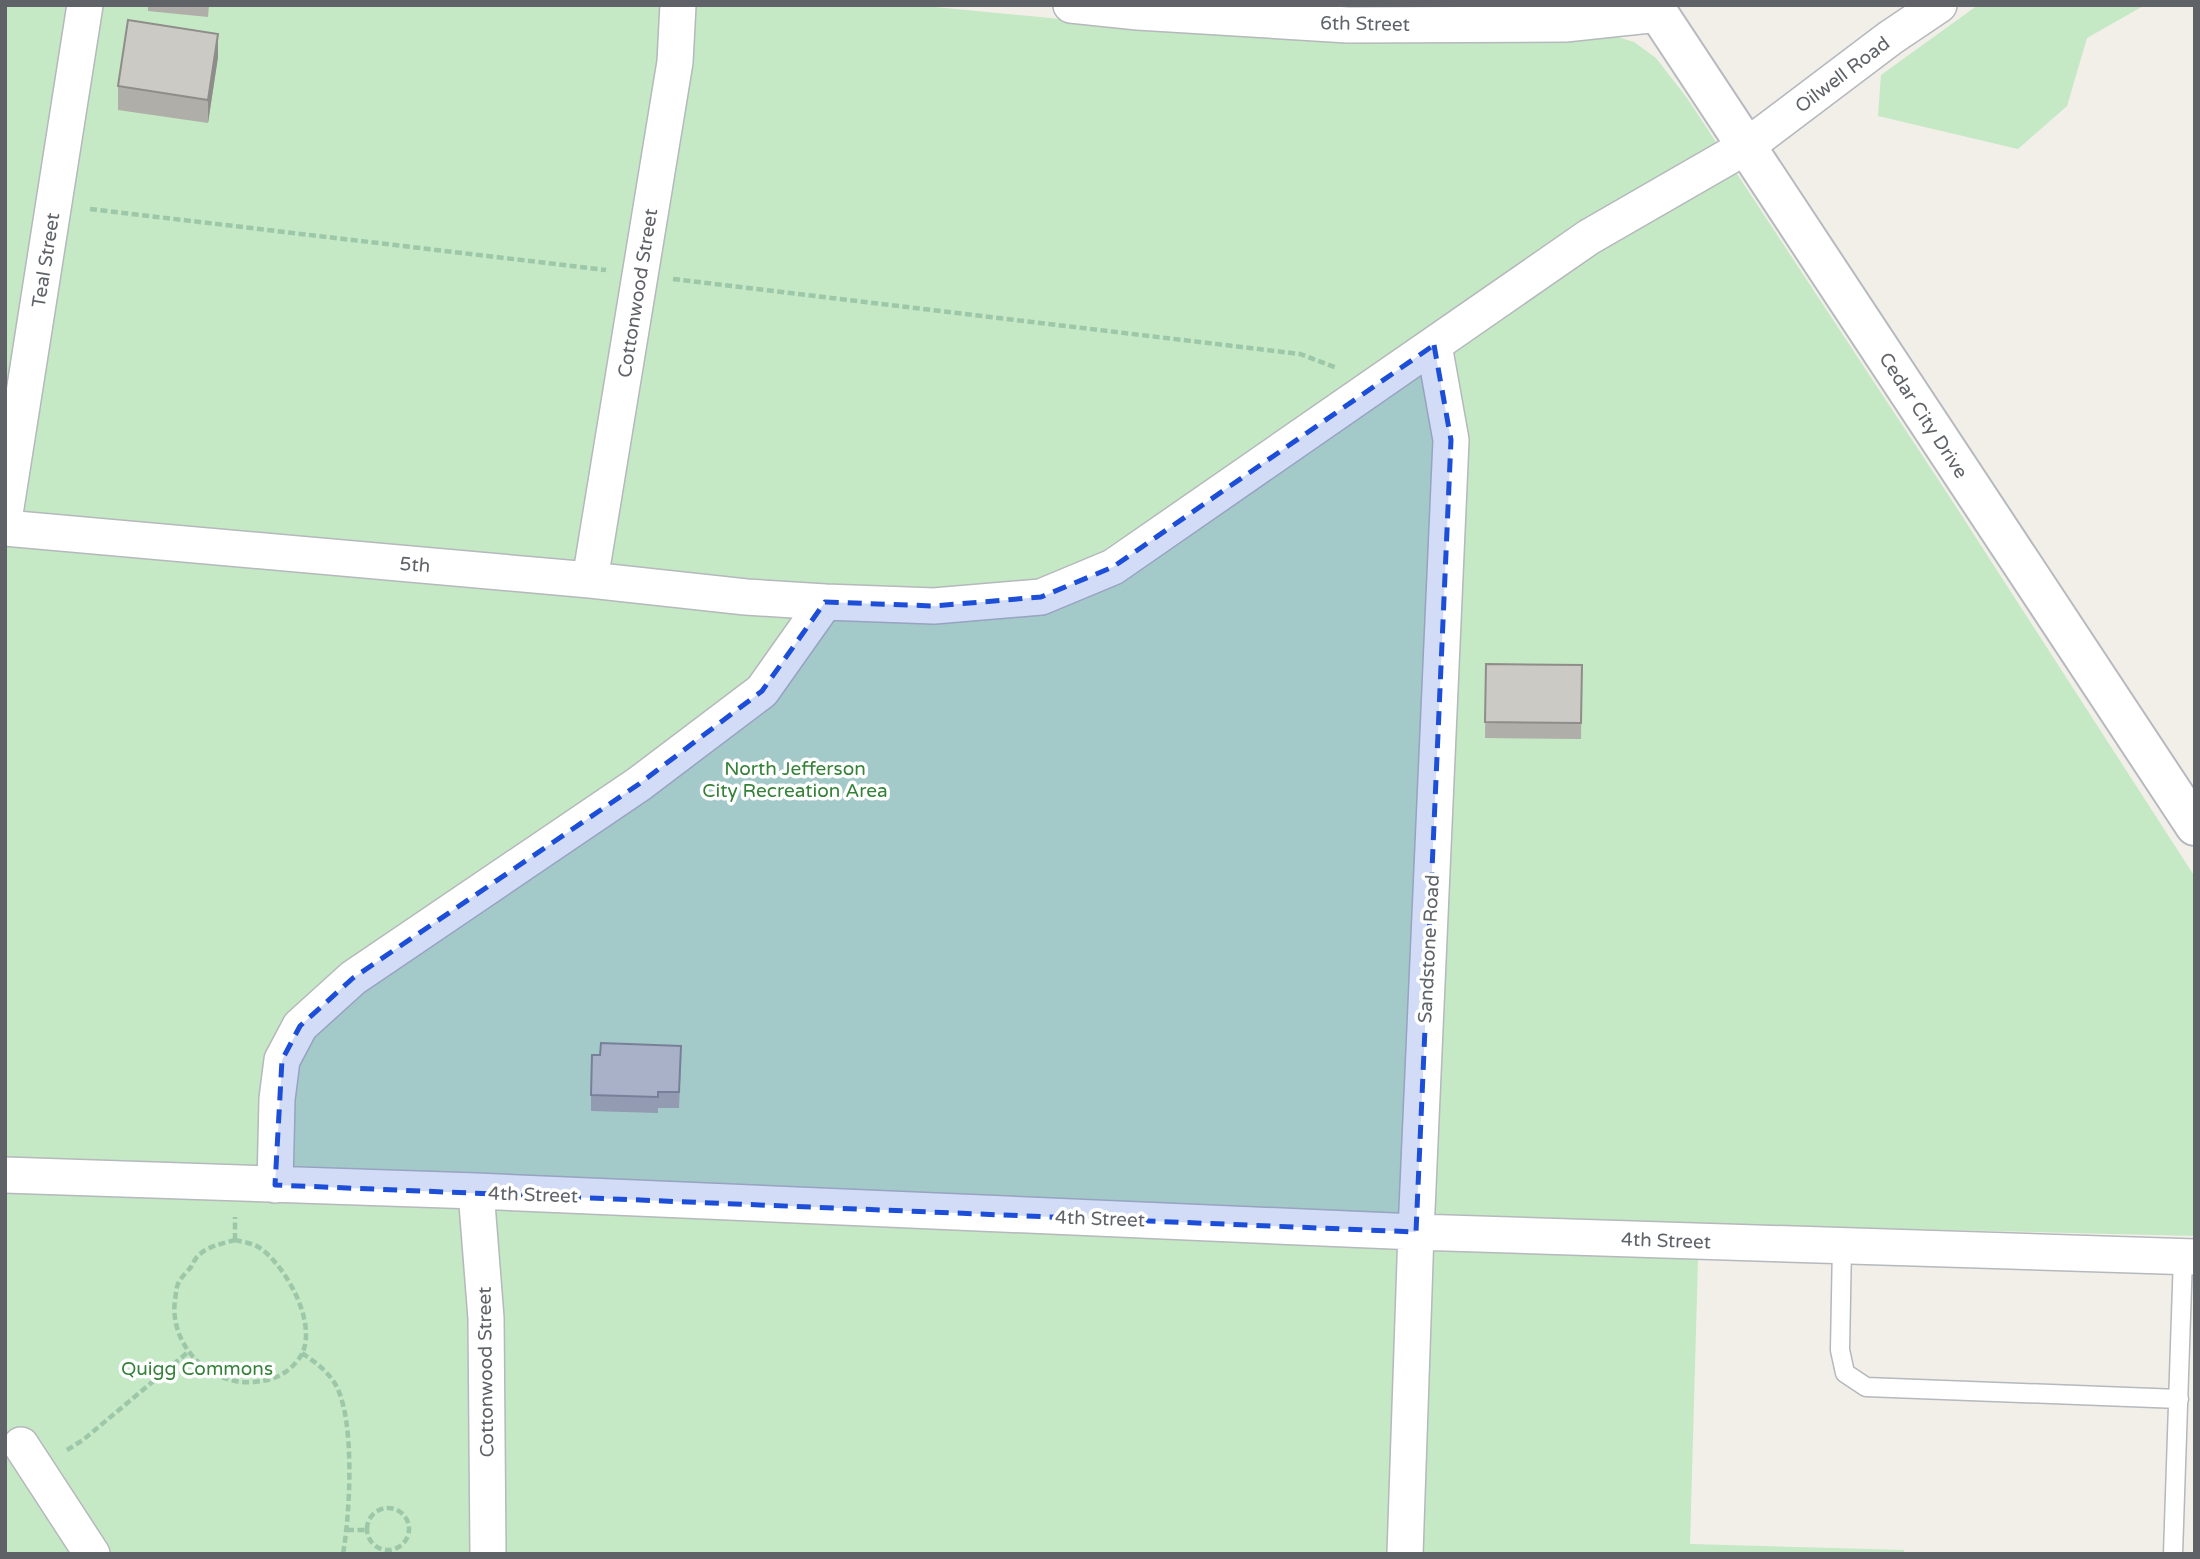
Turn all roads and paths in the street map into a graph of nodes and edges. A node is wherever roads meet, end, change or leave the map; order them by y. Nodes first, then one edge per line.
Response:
1 (85, 5) edge
2 (678, 5) edge
3 (1072, 5) edge
4 (1940, 5) edge
5 (1656, 9) edge
6 (1747, 146) junction
7 (54, 204) junction
8 (640, 275) junction
9 (1434, 345) junction
10 (1378, 383) junction
11 (5, 514) edge
12 (5, 528) edge
13 (590, 580) junction
14 (825, 602) junction
15 (2195, 826) edge
16 (5, 1175) edge
17 (275, 1185) junction
18 (476, 1191) junction
19 (1416, 1232) junction
20 (1842, 1245) junction
21 (2189, 1256) edge
22 (188, 1352) junction
23 (302, 1353) junction
24 (2179, 1399) junction
25 (29, 1457) joint
26 (347, 1530) junction
27 (366, 1531) junction
28 (92, 1554) edge
29 (343, 1554) edge
30 (488, 1554) edge
31 (1405, 1554) edge
32 (2173, 1554) edge

1 - 7 street, Teal Street
2 - 8 street, Cottonwood Street
3 - 5 street, 6th Street
4 - 6 street, Oilwell Road
5 - 6 street, Cedar City Drive
6 - 9 street, Oilwell Road
6 - 15 street, Cedar City Drive
7 - 8 path
7 - 11 street, Teal Street
8 - 10 path
8 - 13 street, Cottonwood Street
9 - 10 street, Oilwell Road
9 - 19 street, Sandstone Road
10 - 14 street, 5th
12 - 13 street, 5th
13 - 14 street, 5th
14 - 17 street
16 - 17 street, 4th Street
17 - 18 street, 4th Street
18 - 19 street, 4th Street
18 - 30 street, Cottonwood Street
19 - 20 street, 4th Street
19 - 31 street, Sandstone Road
20 - 21 street, 4th Street
20 - 24 lane
21 - 24 lane
22 - 23 path
22 - 23 path
22 - 25 path
23 - 26 path
24 - 32 lane
25 - 28 street
26 - 27 path
26 - 29 path
27 - 27 path

